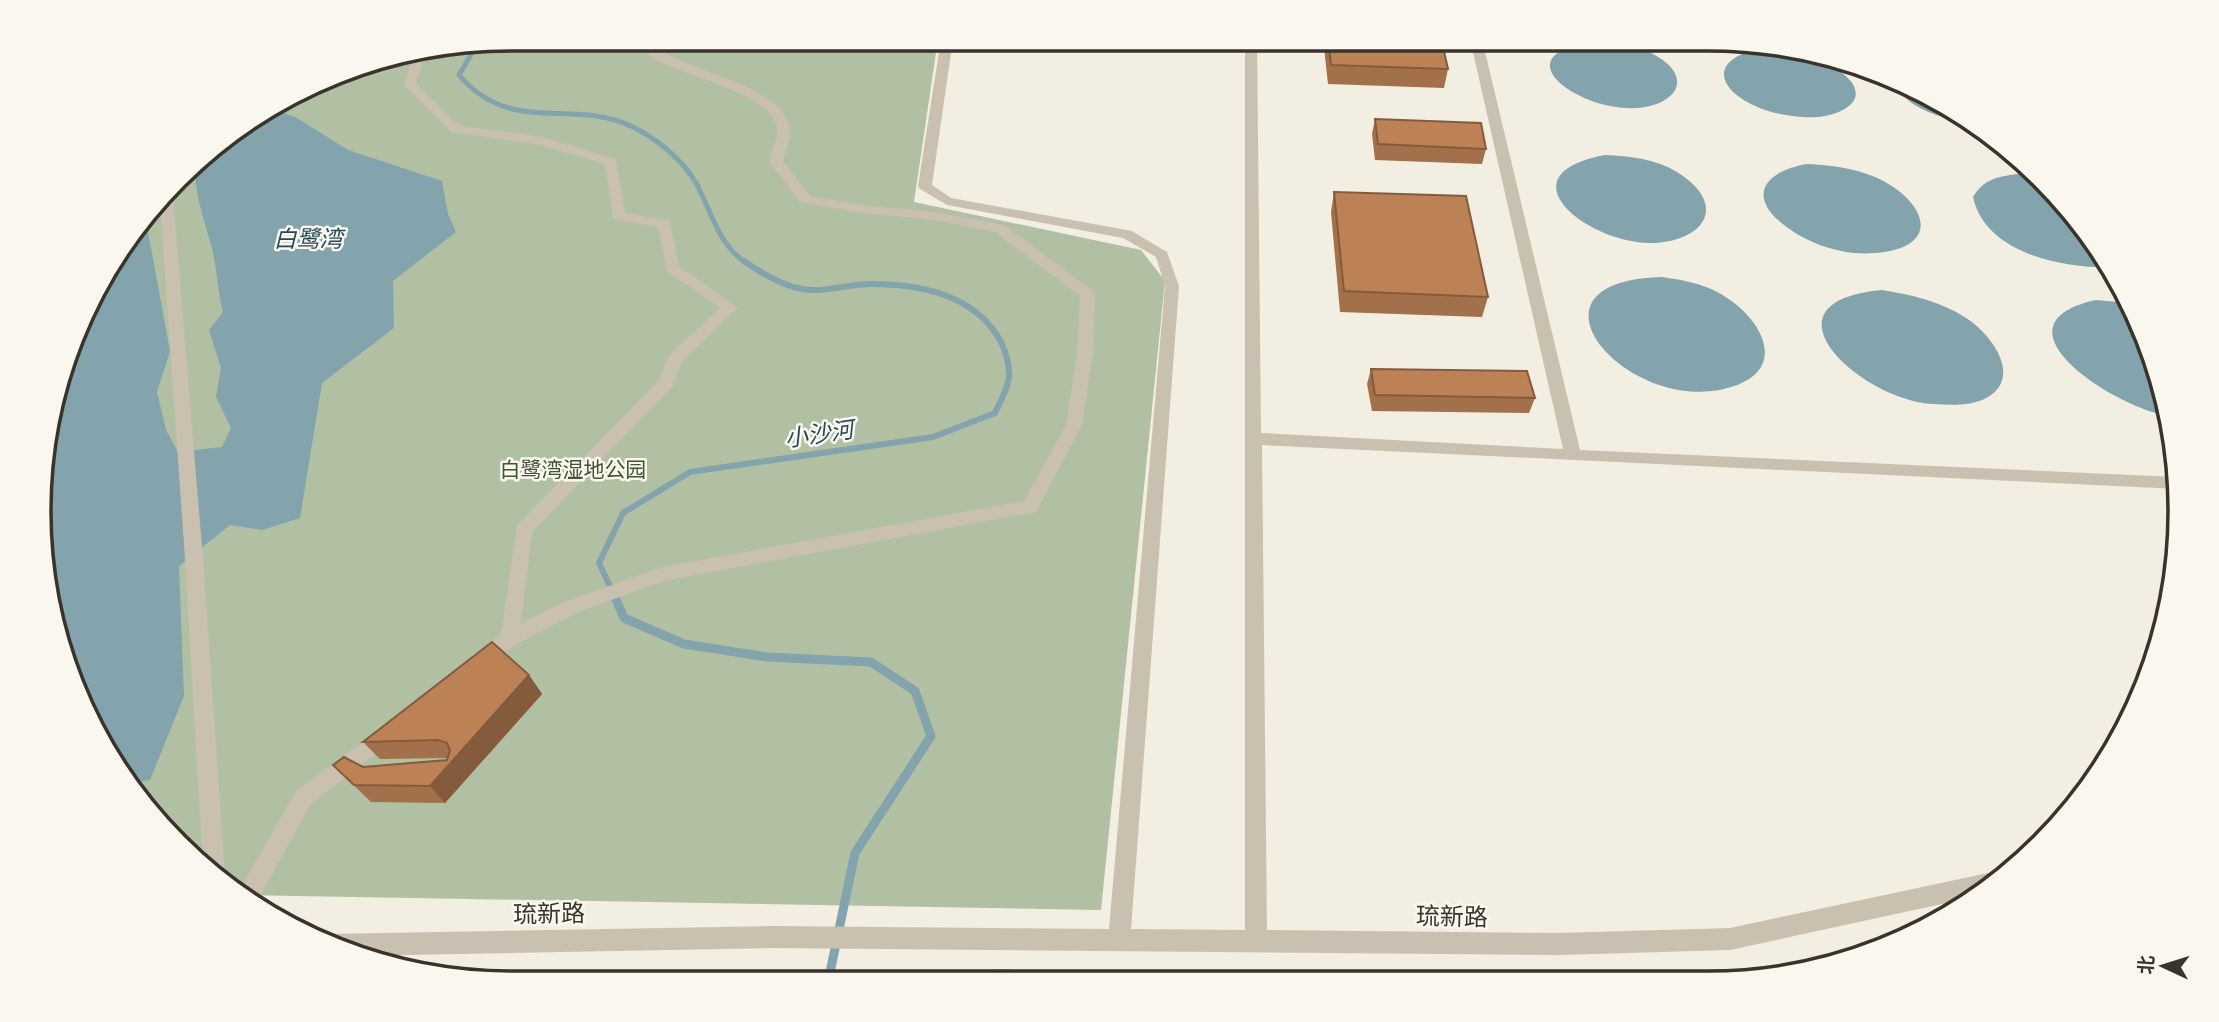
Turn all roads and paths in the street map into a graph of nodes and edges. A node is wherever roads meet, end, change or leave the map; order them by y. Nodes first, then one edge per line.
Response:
1 (655, 51) edge
2 (945, 51) edge
3 (1251, 51) edge
4 (1479, 51) edge
5 (417, 61) edge
6 (167, 206) edge
7 (1254, 439) junction
8 (1573, 456) junction
9 (2167, 483) edge
10 (510, 638) junction
11 (469, 670) edge
12 (407, 718) edge
13 (213, 861) edge
14 (1975, 886) edge
15 (251, 891) edge
16 (1119, 940) junction
17 (1256, 942) junction
18 (357, 944) edge

1 - 10 street
2 - 16 street
3 - 7 street
4 - 8 street
5 - 10 street
6 - 13 street
7 - 8 street
7 - 17 street
8 - 9 street
10 - 11 street
12 - 15 street
14 - 17 street, 琉新路
16 - 17 street, 琉新路
16 - 18 street, 琉新路

